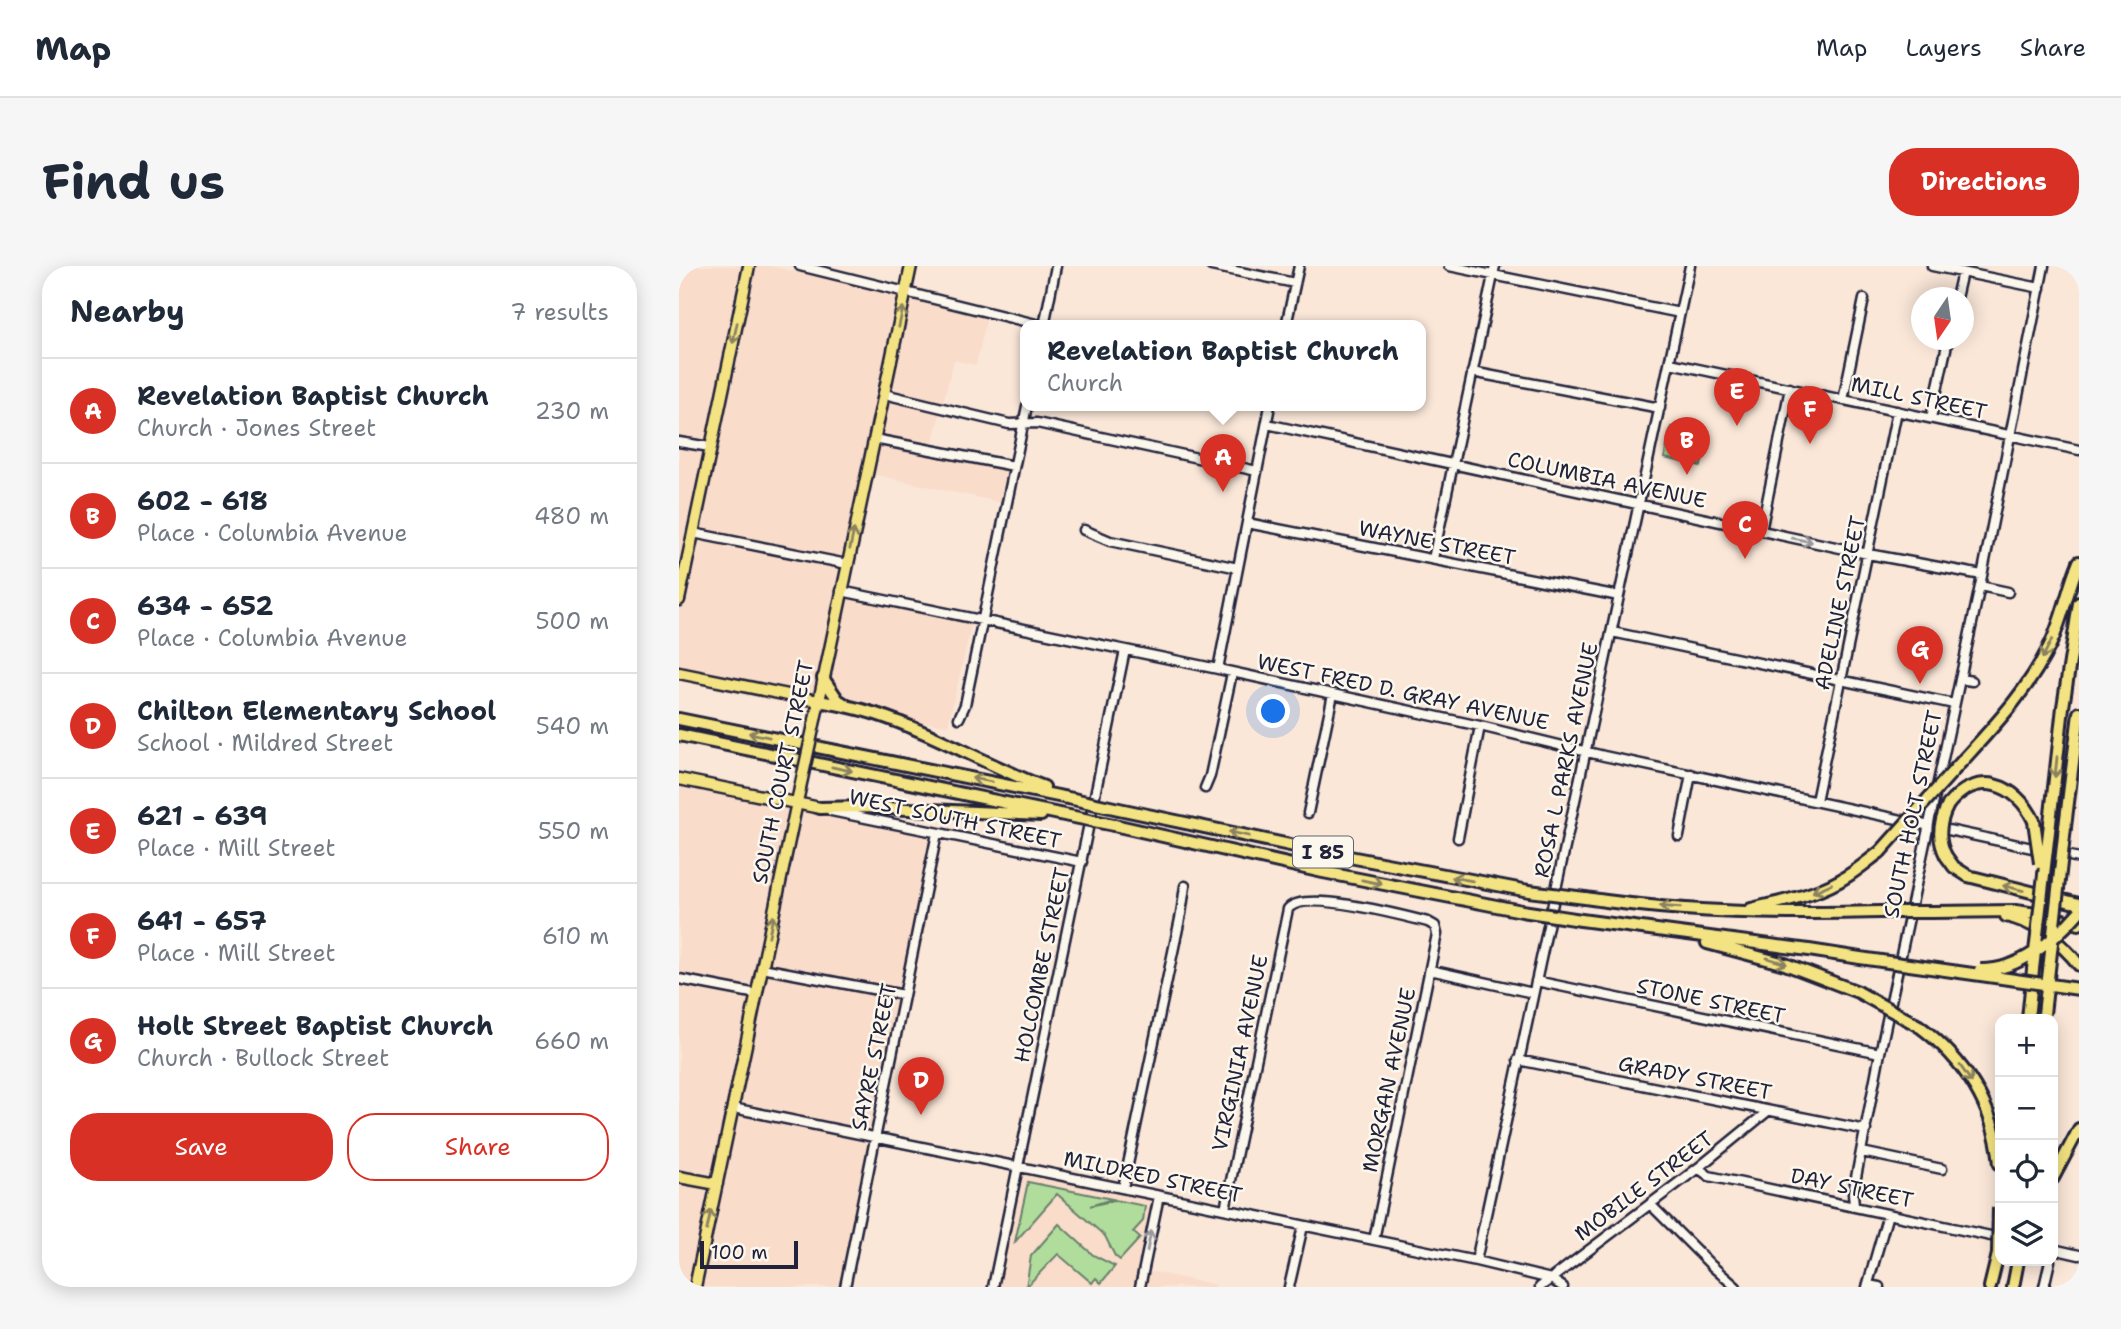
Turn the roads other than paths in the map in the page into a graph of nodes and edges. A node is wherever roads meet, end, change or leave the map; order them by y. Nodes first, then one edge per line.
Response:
1 (749, 266) edge
2 (800, 266) edge
3 (911, 266) edge
4 (1056, 266) edge
5 (1211, 266) edge
6 (1299, 266) edge
7 (1449, 266) edge
8 (1690, 266) edge
9 (1932, 266) edge
10 (2045, 266) edge
11 (1494, 270) edge
12 (1962, 272) junction
13 (1295, 283) junction
14 (1959, 287) edge
15 (2040, 288) junction
16 (906, 292) junction
17 (1864, 299) dead end
18 (1680, 313) junction
19 (1020, 320) edge
20 (1045, 320) edge
21 (1287, 320) edge
22 (1946, 350) edge
23 (1670, 363) junction
24 (1472, 372) junction
25 (1790, 388) junction
26 (884, 394) junction
27 (1843, 400) junction
28 (1660, 408) junction
29 (1026, 411) edge
30 (1269, 411) edge
31 (1897, 411) junction
32 (1931, 418) junction
33 (1023, 424) junction
34 (1266, 424) junction
35 (2011, 436) junction
36 (874, 439) junction
37 (679, 442) edge
38 (710, 447) junction
39 (2079, 450) edge
40 (1451, 464) junction
41 (1014, 466) junction
42 (1257, 471) junction
43 (1639, 505) junction
44 (1247, 523) junction
45 (1084, 530) dead end
46 (1761, 531) junction
47 (693, 533) junction
48 (1868, 554) junction
49 (1433, 559) junction
50 (2079, 562) edge
51 (847, 564) junction
52 (1238, 568) junction
53 (1982, 575) junction
54 (681, 576) edge
55 (1980, 586) junction
56 (841, 592) junction
57 (2008, 592) dead end
58 (1619, 596) junction
59 (679, 600) edge
60 (2079, 603) edge
61 (982, 620) junction
62 (1612, 632) junction
63 (1125, 650) junction
64 (1218, 669) junction
65 (679, 673) edge
66 (1232, 673) junction
67 (823, 678) junction
68 (1960, 679) junction
69 (1841, 681) junction
70 (1972, 681) dead end
71 (1333, 694) junction
72 (818, 701) junction
73 (1954, 704) junction
74 (848, 706) junction
75 (2079, 713) edge
76 (958, 718) dead end
77 (679, 719) edge
78 (1480, 726) junction
79 (679, 734) edge
80 (1586, 751) junction
81 (1691, 774) junction
82 (679, 779) edge
83 (1205, 788) dead end
84 (1073, 799) junction
85 (1817, 801) junction
86 (797, 804) junction
87 (820, 808) junction
88 (1308, 813) dead end
89 (1069, 816) junction
90 (1928, 825) junction
91 (937, 833) junction
92 (1679, 836) dead end
93 (1458, 838) dead end
94 (2079, 858) edge
95 (1082, 862) junction
96 (1185, 886) dead end
97 (2042, 886) junction
98 (2079, 904) edge
99 (1290, 906) joint
100 (1982, 911) junction
101 (1738, 912) junction
102 (2079, 912) edge
103 (2079, 924) edge
104 (1664, 932) junction
105 (2079, 965) edge
106 (762, 968) junction
107 (1938, 969) junction
108 (1430, 970) junction
109 (679, 979) edge
110 (1536, 981) junction
111 (2079, 989) edge
112 (1533, 993) junction
113 (757, 994) junction
114 (904, 995) junction
115 (2028, 1014) edge
116 (2044, 1014) edge
117 (1880, 1053) junction
118 (1518, 1060) junction
119 (733, 1108) junction
120 (1768, 1111) junction
121 (2079, 1129) edge
122 (1866, 1130) junction
123 (875, 1137) junction
124 (2079, 1139) edge
125 (1996, 1140) edge
126 (2069, 1150) junction
127 (1862, 1152) junction
128 (1018, 1167) junction
129 (1698, 1168) junction
130 (1942, 1169) dead end
131 (2058, 1169) edge
132 (679, 1177) edge
133 (717, 1184) junction
134 (1123, 1188) junction
135 (1159, 1196) junction
136 (1650, 1204) junction
137 (1854, 1206) junction
138 (1225, 1209) junction
139 (1888, 1214) junction
140 (1303, 1226) junction
141 (1995, 1237) edge
142 (1374, 1240) junction
143 (2058, 1250) edge
144 (2079, 1255) edge
145 (1476, 1261) junction
146 (1995, 1266) edge
147 (2017, 1266) edge
148 (2049, 1266) edge
149 (1551, 1279) junction
150 (1867, 1286) edge
151 (695, 1287) edge
152 (845, 1287) edge
153 (993, 1287) edge
154 (1140, 1287) edge
155 (1289, 1287) edge
156 (1540, 1287) edge
157 (1563, 1287) edge
158 (1737, 1287) edge
159 (1879, 1287) edge
160 (1990, 1287) edge
161 (2013, 1287) edge
162 (2045, 1287) edge

1 -> 38 main road
2 - 16 street
3 - 16 main road, SOUTH COURT STREET
4 - 20 street
5 - 13 street
6 - 13 street
7 - 11 street
8 - 18 street, ROSA L PARKS AVENUE
9 - 12 street
10 - 15 street, SOUTH HOLT STREET
11 - 18 street
11 - 24 street
12 - 14 street
12 - 15 street
13 - 21 street
15 - 35 street, SOUTH HOLT STREET
16 - 19 street
26 -> 16 main road, SOUTH COURT STREET
17 - 27 street
18 - 23 street, ROSA L PARKS AVENUE
22 - 32 street
23 - 25 street, MILL STREET
23 - 28 street, ROSA L PARKS AVENUE
24 - 28 street
24 - 40 street
25 - 27 street, MILL STREET
25 - 46 street
26 - 33 street
26 - 36 main road, SOUTH COURT STREET
27 - 31 street, MILL STREET
28 - 43 street, ROSA L PARKS AVENUE
29 - 33 street
30 - 34 street
31 - 32 street, MILL STREET
31 - 48 street, ADELINE STREET
32 - 35 street, MILL STREET
33 - 41 street
33 - 42 street
34 - 40 street, COLUMBIA AVENUE
34 - 42 street
35 - 39 street, MILL STREET
35 - 53 street, SOUTH HOLT STREET
36 - 41 street
51 -> 36 main road, SOUTH COURT STREET
37 - 38 street
38 - 47 main road
40 - 43 street, COLUMBIA AVENUE
40 - 49 street
41 - 61 street
42 - 44 street
43 - 46 street, COLUMBIA AVENUE
43 - 58 street, ROSA L PARKS AVENUE
44 - 49 street, WAYNE STREET
44 - 52 street
45 - 52 street
46 -> 48 street, COLUMBIA AVENUE
47 - 51 street
47 - 54 main road
48 - 53 street, COLUMBIA AVENUE
48 - 69 street, ADELINE STREET
49 - 58 street, WAYNE STREET
50 -> 101 highway, bridge
51 - 56 main road, SOUTH COURT STREET
52 - 64 street
53 - 55 street, SOUTH HOLT STREET
54 - 59 main road
55 - 57 street
55 - 68 street, SOUTH HOLT STREET
56 - 61 street, WEST FRED D. GRAY AVENUE
56 - 67 main road, SOUTH COURT STREET
58 - 62 street, ROSA L PARKS AVENUE
60 -> 97 highway, bridge
61 - 63 street, WEST FRED D. GRAY AVENUE
61 - 76 street
62 - 69 street
62 - 80 street, ROSA L PARKS AVENUE
63 - 64 street, WEST FRED D. GRAY AVENUE
63 - 95 street, HOLCOMBE STREET
64 - 66 street, WEST FRED D. GRAY AVENUE
65 - 72 main road
66 - 71 street, WEST FRED D. GRAY AVENUE
66 - 83 street
67 - 72 main road, SOUTH COURT STREET
67 - 74 highway
68 - 70 street
68 - 73 street, SOUTH HOLT STREET
69 - 73 street
69 - 85 street, ADELINE STREET
71 - 78 street, WEST FRED D. GRAY AVENUE
71 - 88 street
72 - 74 highway
72 - 86 main road, SOUTH COURT STREET, bridge
73 - 90 street, SOUTH HOLT STREET
74 - 84 highway
75 - 116 highway, bridge
84 -> 77 highway, I 85
78 - 80 street, WEST FRED D. GRAY AVENUE
78 - 93 street
79 -> 89 highway, I 85
80 - 81 street, WEST FRED D. GRAY AVENUE
80 - 110 street, ROSA L PARKS AVENUE
81 - 85 street, WEST FRED D. GRAY AVENUE
81 - 92 street
82 - 86 main road
101 -> 84 highway, I 85, bridge
85 - 90 street, WEST FRED D. GRAY AVENUE
86 - 87 main road
106 -> 86 main road, SOUTH COURT STREET
87 - 89 highway
87 - 91 street, WEST SOUTH STREET
89 -> 104 highway, I 85, bridge
90 - 94 street, WEST FRED D. GRAY AVENUE
90 - 117 street, SOUTH HOLT STREET
91 - 95 street, WEST SOUTH STREET
91 - 114 street, SAYRE STREET
95 - 128 street, HOLCOMBE STREET
96 - 134 street
98 -> 97 highway, bridge
97 - 115 highway, bridge
99 - 108 street, MORGAN AVENUE
99 - 138 street, VIRGINIA AVENUE
100 - 101 highway, I 85, bridge
100 - 103 highway
100 - 105 highway
102 - 107 highway, bridge
104 - 107 highway, I 85, bridge
104 -> 125 highway, bridge
106 - 113 main road, SOUTH COURT STREET
106 - 114 street
107 - 111 highway, bridge
108 - 112 street
108 - 142 street, MORGAN AVENUE
109 - 113 street
110 - 112 street, ROSA L PARKS AVENUE
110 - 117 street, STONE STREET
112 - 118 street, ROSA L PARKS AVENUE
113 - 119 main road, SOUTH COURT STREET
114 - 123 street, SAYRE STREET
117 - 122 street, SOUTH HOLT STREET
118 - 120 street, GRADY STREET
118 - 145 street, ROSA L PARKS AVENUE
119 - 123 street, MILDRED STREET
119 - 133 main road, SOUTH COURT STREET
120 - 122 street, GRADY STREET
120 - 129 street, MOBILE STREET
121 - 126 highway
122 - 127 street, SOUTH HOLT STREET
123 - 128 street, MILDRED STREET
123 - 152 street, SAYRE STREET
124 - 126 highway
126 - 131 highway
127 - 130 street
127 - 137 street, SOUTH HOLT STREET
128 - 134 street, MILDRED STREET
128 - 153 street, HOLCOMBE STREET
129 - 136 street, MOBILE STREET
129 - 137 street, DAY STREET
132 - 133 main road
151 -> 133 main road, SOUTH COURT STREET
134 - 135 street, MILDRED STREET
135 - 138 street, MILDRED STREET
154 -> 135 street
136 - 149 street, MOBILE STREET
136 - 158 street
137 - 139 street, DAY STREET
138 - 140 street, MILDRED STREET
139 - 141 street, DAY STREET
139 - 150 street
140 - 142 street, MILDRED STREET
140 - 155 street
142 - 145 street, MILDRED STREET
143 - 144 street
145 - 149 street, MILDRED STREET
146 - 160 highway
147 - 161 highway
148 - 162 street
149 - 156 street, MOBILE STREET
149 - 157 street, MILDRED STREET
150 - 159 street

